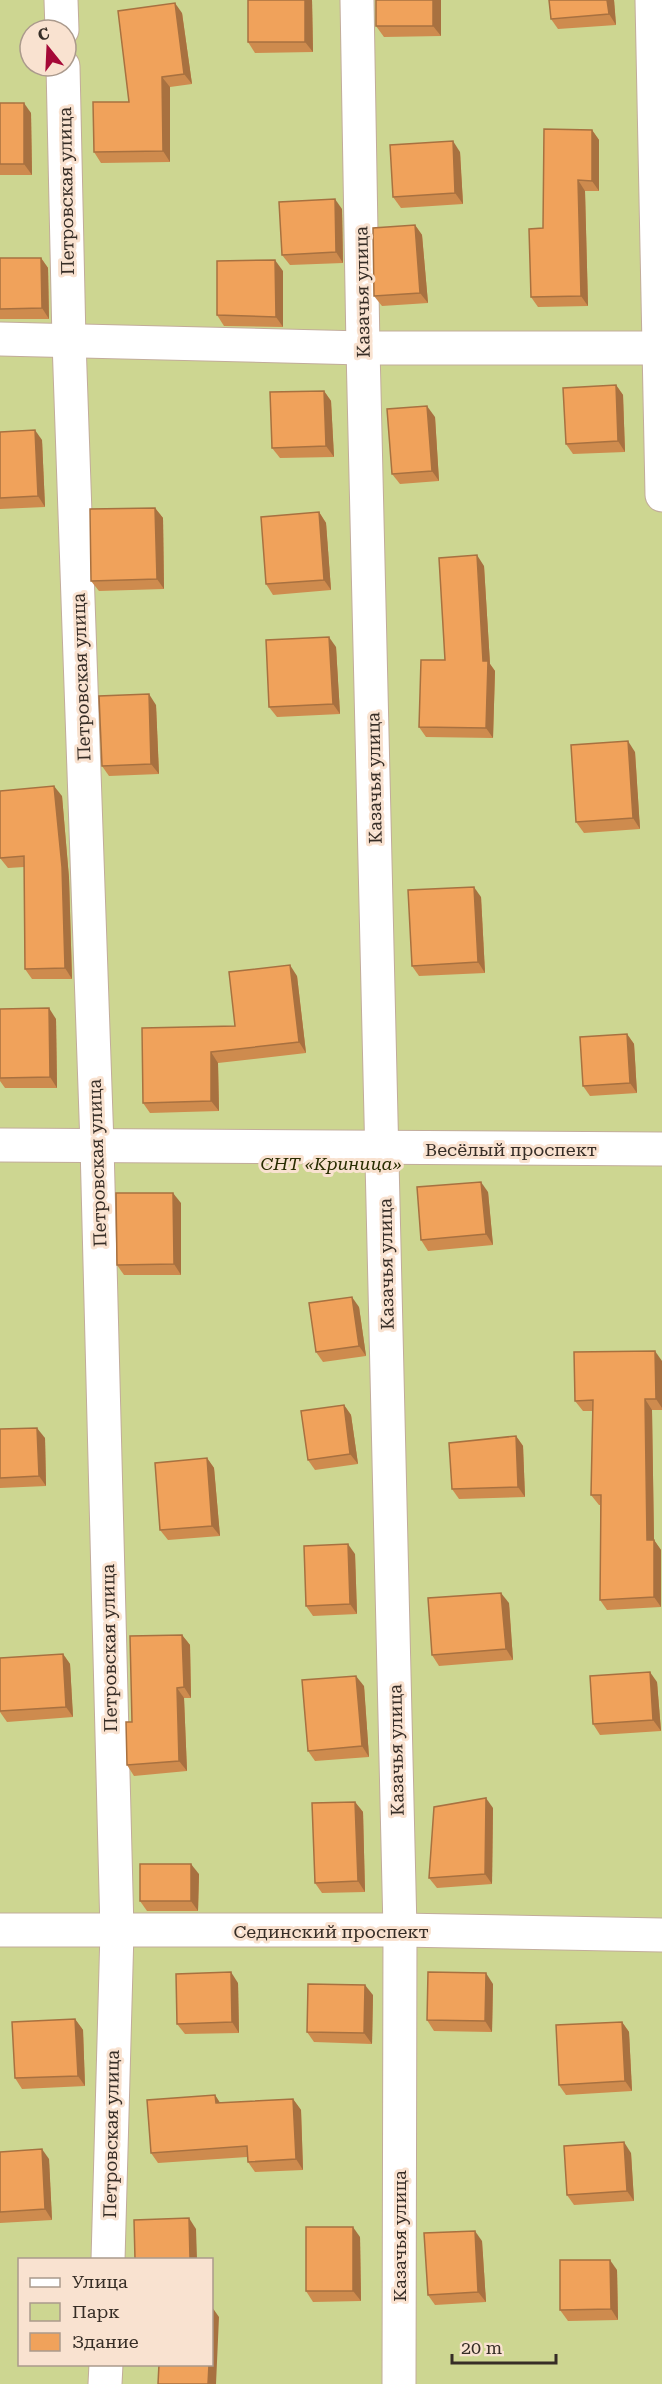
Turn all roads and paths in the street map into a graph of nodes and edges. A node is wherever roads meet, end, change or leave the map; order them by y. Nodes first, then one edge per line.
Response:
1 (62, 0) edge
2 (357, 0) edge
3 (652, 0) edge
4 (62, 18) edge
5 (63, 78) edge
6 (0, 339) edge
7 (69, 341) junction
8 (363, 348) junction
9 (660, 348) edge
10 (662, 495) edge
11 (0, 1145) edge
12 (97, 1145) junction
13 (384, 1149) junction
14 (662, 1149) edge
15 (0, 1930) edge
16 (400, 1930) junction
17 (117, 1931) junction
18 (662, 1935) edge
19 (108, 2258) edge
20 (106, 2366) edge
21 (105, 2384) edge
22 (399, 2384) edge

1 - 4 street
2 - 8 street, Казачья улица
3 - 9 street
5 - 7 street, Петровская улица
6 - 7 street
7 - 8 street
7 - 12 street, Петровская улица
8 - 9 street
8 - 13 street, Казачья улица
9 - 10 street
11 - 12 street, Весёлый проспект
12 - 13 street, Весёлый проспект
12 - 17 street, Петровская улица
13 - 14 street, Весёлый проспект
13 - 16 street, Казачья улица
15 - 17 street, Сединский проспект
16 - 17 street, Сединский проспект
16 - 18 street, Сединский проспект
16 - 22 street, Казачья улица
17 - 19 street, Петровская улица
20 - 21 street

